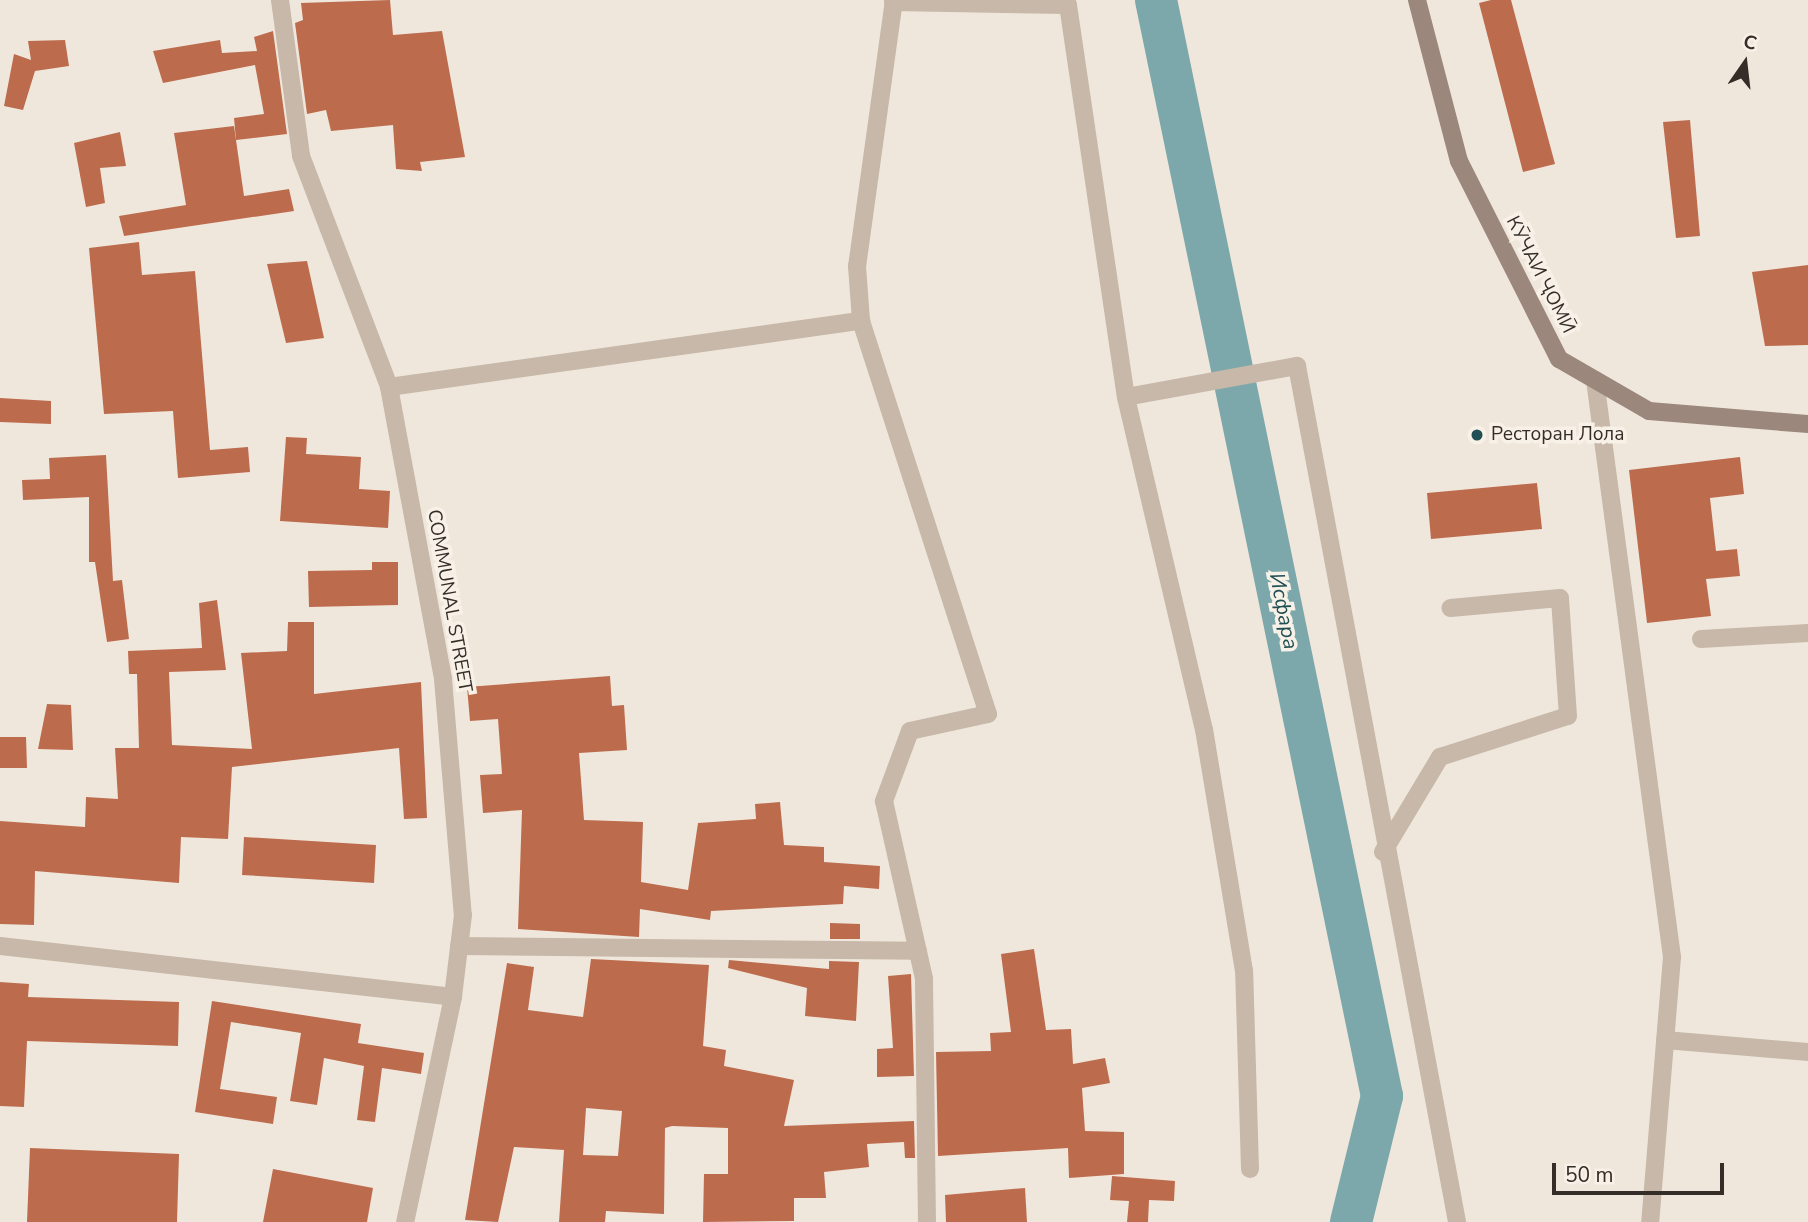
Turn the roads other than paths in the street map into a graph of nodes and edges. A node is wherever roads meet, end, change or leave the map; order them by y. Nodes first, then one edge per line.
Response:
1 (280, 0) edge
2 (1418, 0) edge
3 (893, 1) edge
4 (861, 321) junction
5 (1595, 380) junction
6 (389, 387) junction
7 (1126, 397) junction
8 (1808, 424) edge
9 (1450, 608) dead end
10 (1808, 633) edge
11 (1700, 639) dead end
12 (1383, 852) junction
13 (0, 946) edge
14 (459, 946) junction
15 (918, 951) junction
16 (453, 997) junction
17 (1665, 1040) junction
18 (1808, 1052) edge
19 (1250, 1169) dead end
20 (405, 1222) edge
21 (926, 1222) edge
22 (1457, 1222) edge
23 (1650, 1222) edge

1 - 6 street, COMMUNAL STREET
2 - 5 main road, КӮЧАИ ҶОМӢ
3 - 4 street
3 - 7 street
4 - 6 street
4 - 15 street
5 - 8 main road, КӮЧАИ ҶОМӢ
5 - 17 street
6 - 14 street, COMMUNAL STREET
7 - 12 street
7 - 19 street
9 - 12 street
10 - 11 street
12 - 22 street
13 - 16 street
14 - 15 street
14 - 16 street, COMMUNAL STREET
15 - 21 street
16 - 20 street, COMMUNAL STREET
17 - 18 street
17 - 23 street

